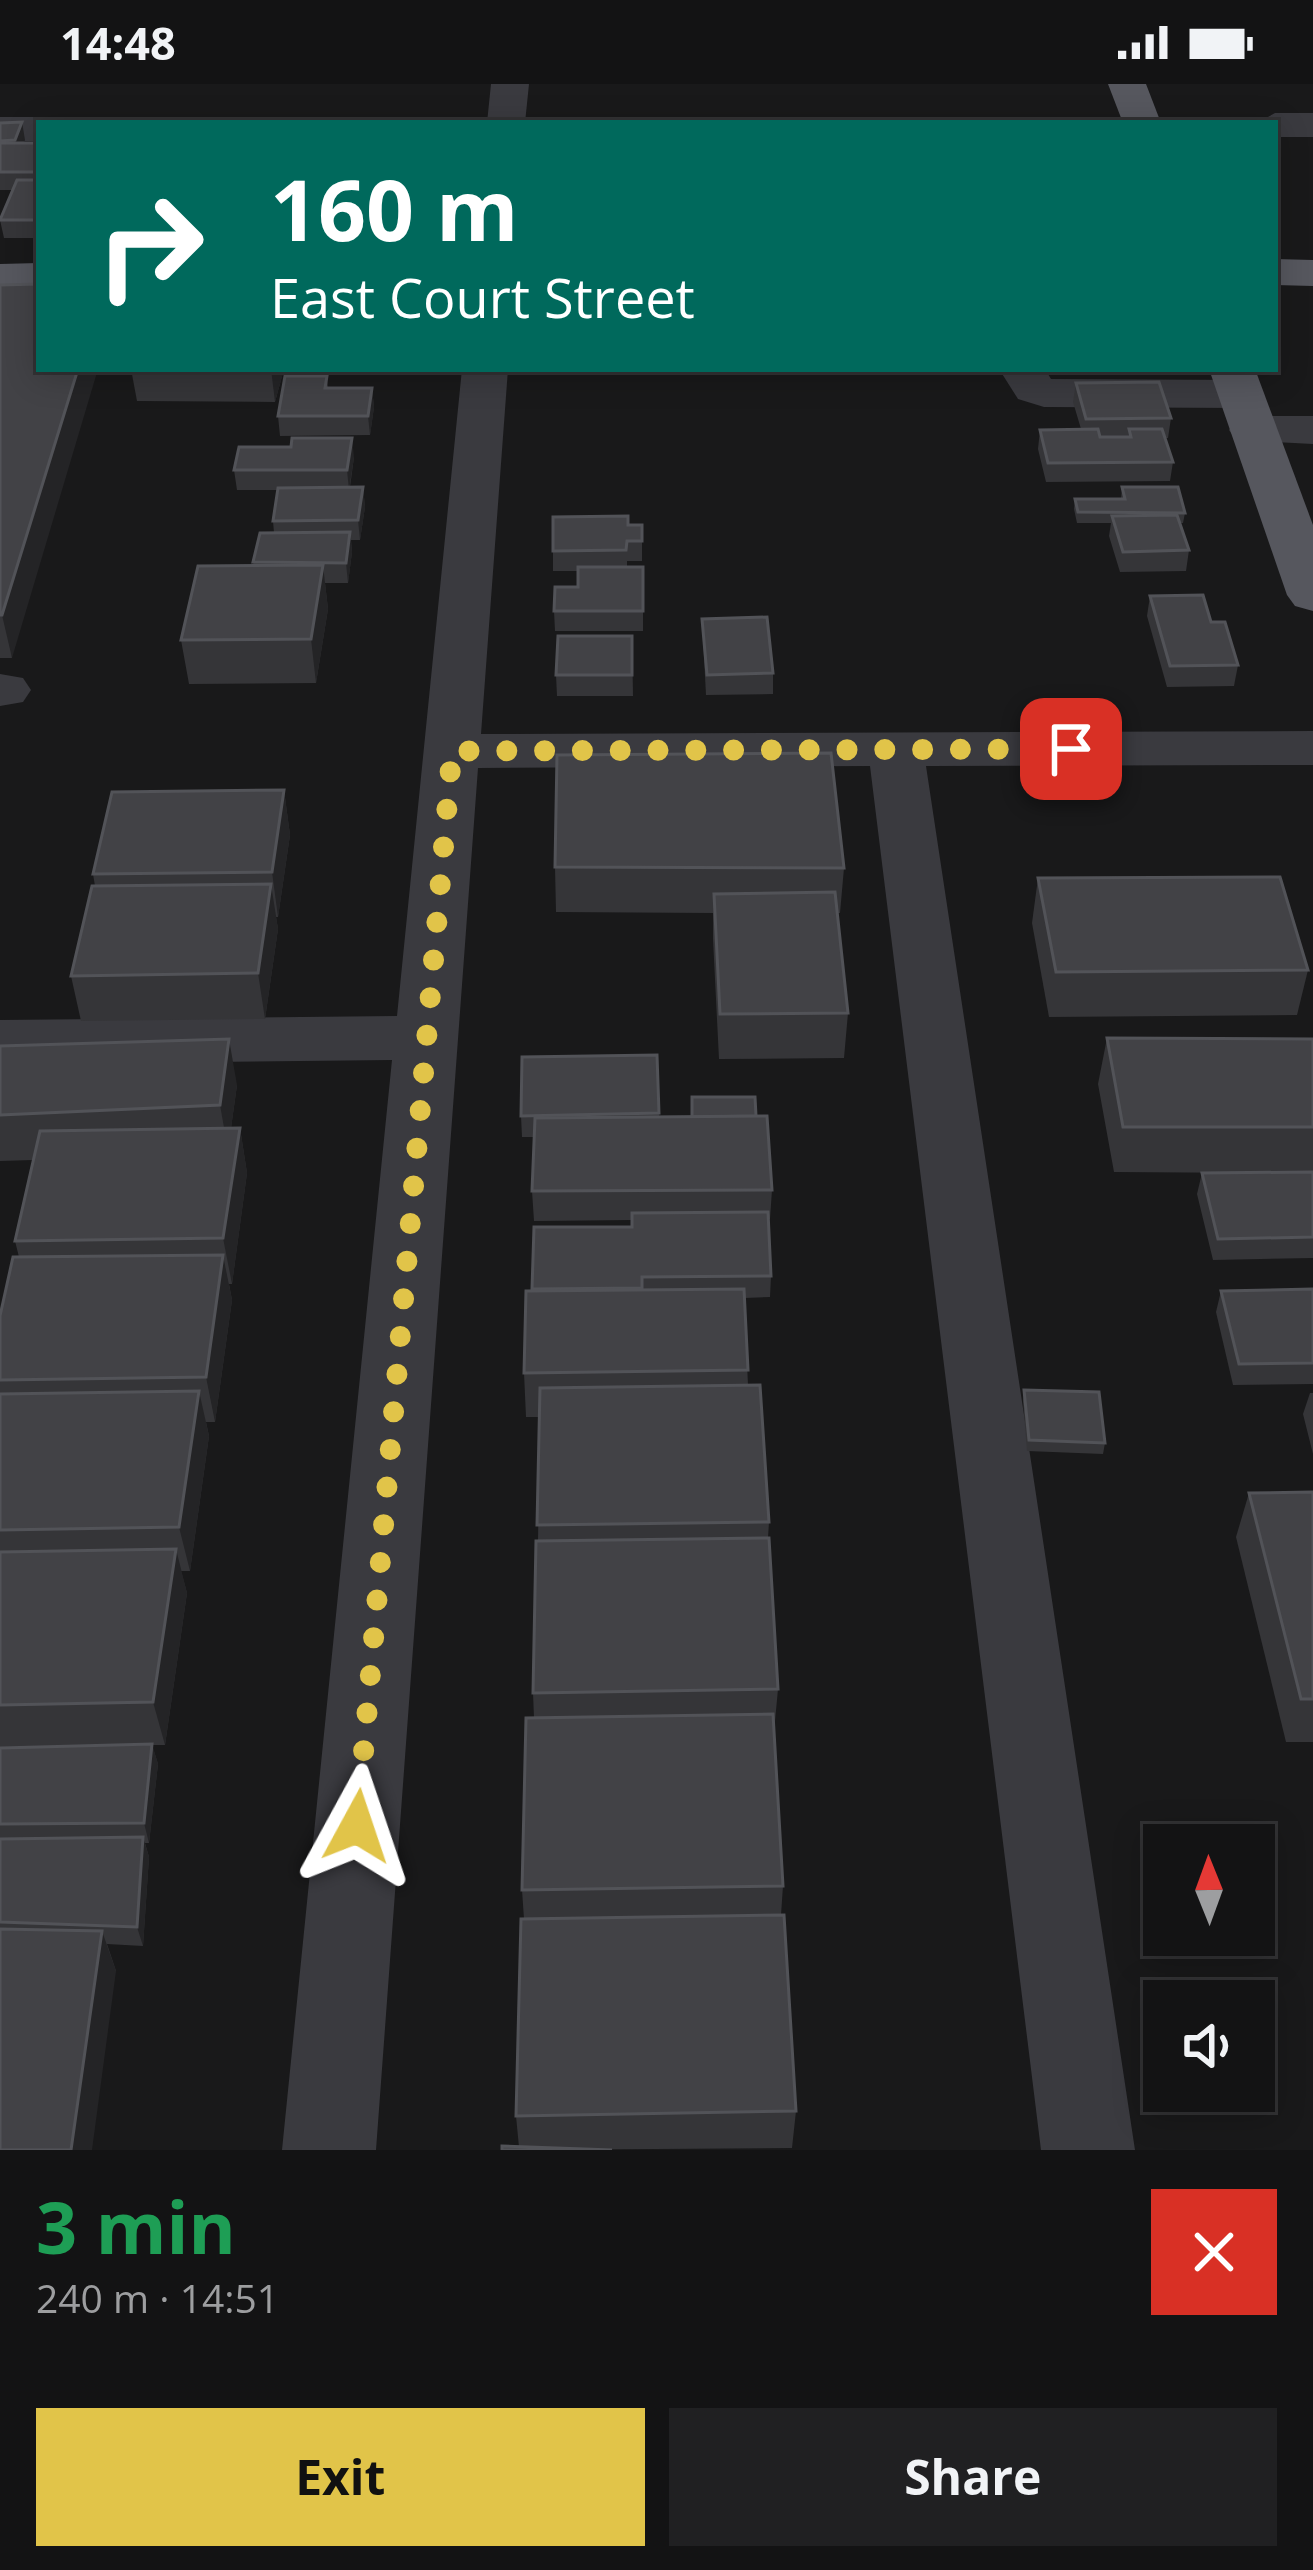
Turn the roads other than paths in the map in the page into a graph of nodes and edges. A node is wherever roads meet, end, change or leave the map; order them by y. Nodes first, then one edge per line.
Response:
1 (510, 84) edge
2 (1127, 84) edge
3 (506, 120) edge
4 (1141, 120) edge
5 (1313, 124) edge
6 (1278, 125) edge
7 (0, 129) edge
8 (36, 129) edge
9 (1278, 272) edge
10 (1313, 273) edge
11 (0, 277) edge
12 (36, 277) edge
13 (485, 372) edge
14 (1024, 372) edge
15 (1242, 398) edge
16 (1313, 430) edge
17 (1310, 578) edge
18 (1313, 748) edge
19 (896, 750) junction
20 (452, 751) junction
21 (426, 1038) junction
22 (0, 1042) edge
23 (328, 2150) edge
24 (1088, 2150) edge

1 - 3 street
2 - 4 main road
5 - 6 street
7 - 8 street
9 - 10 main road
11 - 12 main road
13 - 20 street
14 - 15 street
15 - 16 street
15 - 17 main road
18 - 19 street
19 - 20 street
19 - 24 street
20 - 21 street
21 - 22 street
21 - 23 street

